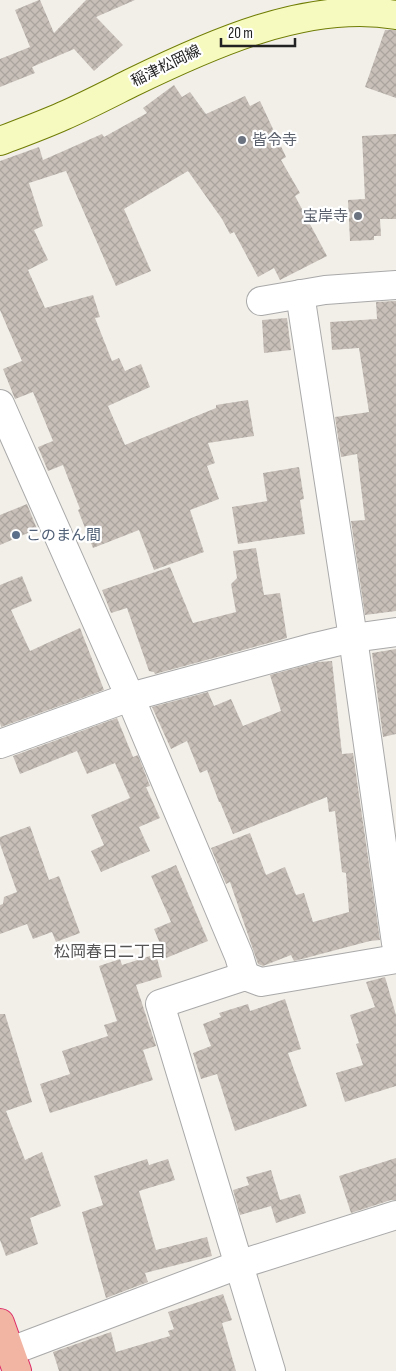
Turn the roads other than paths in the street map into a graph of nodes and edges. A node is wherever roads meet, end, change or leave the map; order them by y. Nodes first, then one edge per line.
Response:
1 (396, 15) edge
2 (0, 141) edge
3 (396, 285) edge
4 (300, 294) junction
5 (262, 301) dead end
6 (0, 404) edge
7 (396, 632) edge
8 (353, 638) junction
9 (130, 697) junction
10 (0, 744) edge
11 (396, 943) edge
12 (396, 959) edge
13 (245, 976) junction
14 (396, 1215) edge
15 (238, 1265) junction
16 (0, 1323) edge
17 (14, 1361) edge
18 (271, 1371) edge

1 - 2 main road, 稲津松岡線
3 - 4 street
4 - 5 street
4 - 8 street
6 - 9 street
7 - 8 street
8 - 9 street
8 - 11 street
9 - 10 street
9 - 13 street
12 - 13 street
13 - 15 street
14 - 15 street
15 - 17 street
15 - 18 street
16 - 17 highway

